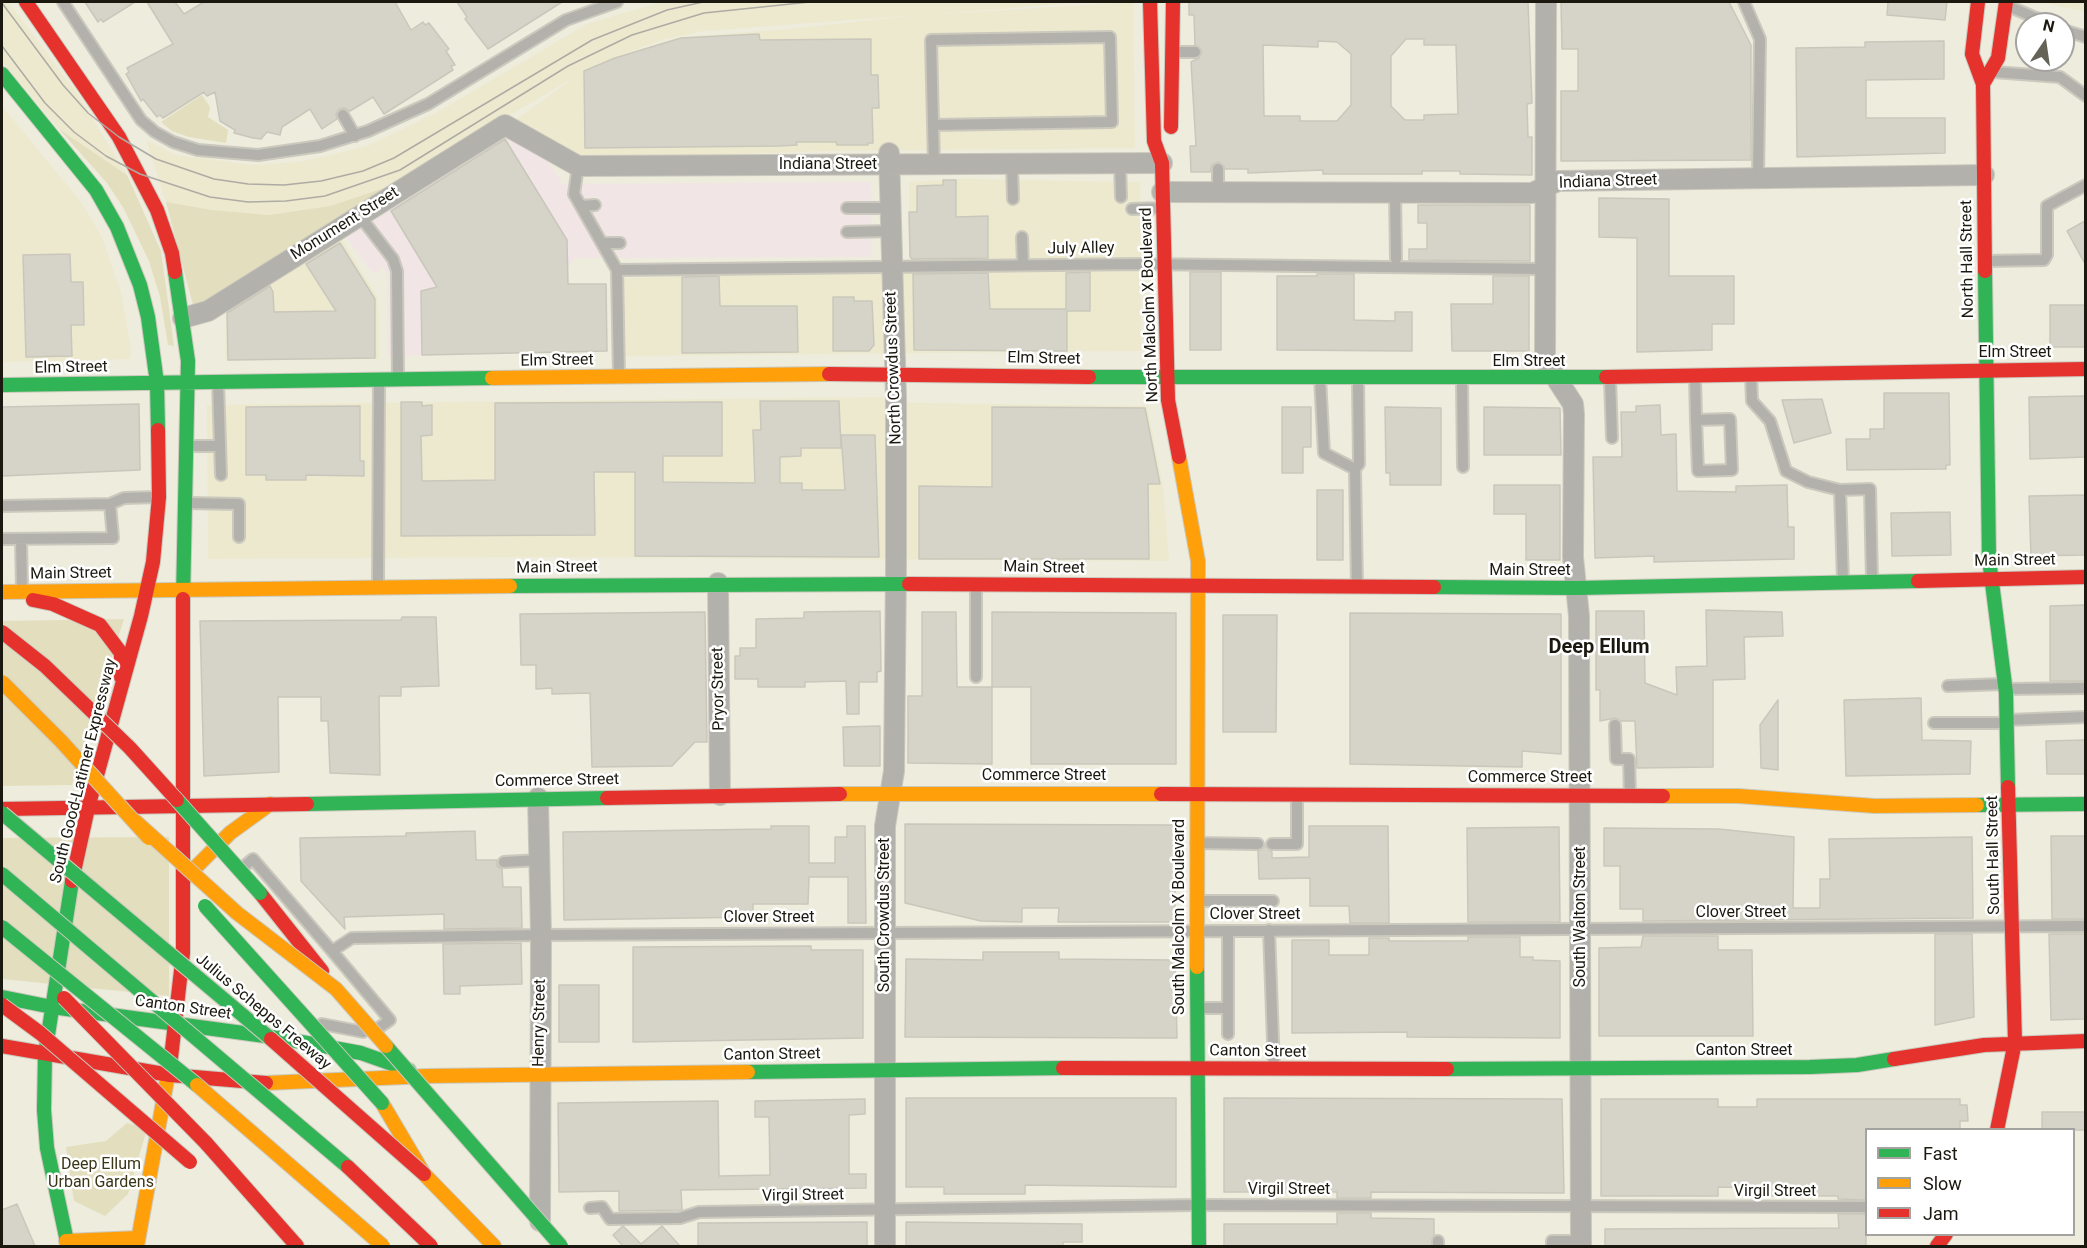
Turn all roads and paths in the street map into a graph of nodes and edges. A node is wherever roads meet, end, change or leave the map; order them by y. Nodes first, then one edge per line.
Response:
1 (26, 2) edge
2 (63, 2) edge
3 (617, 2) edge
4 (1150, 2) edge
5 (1173, 2) edge
6 (1546, 2) edge
7 (1744, 2) edge
8 (1978, 2) edge
9 (603, 3) edge
10 (2005, 3) edge
11 (2024, 12) edge
12 (1152, 52) junction
13 (1174, 52) junction
14 (1195, 52) dead end
15 (1992, 72) junction
16 (2, 74) edge
17 (1983, 84) junction
18 (2085, 96) edge
19 (344, 115) dead end
20 (505, 125) joint
21 (933, 125) junction
22 (355, 136) junction
23 (889, 159) junction
24 (1162, 163) junction
25 (934, 164) junction
26 (1012, 164) junction
27 (1120, 164) junction
28 (578, 166) junction
29 (1218, 169) dead end
30 (1984, 175) junction
31 (1758, 179) junction
32 (2085, 185) edge
33 (1545, 186) junction
34 (1218, 192) junction
35 (1395, 193) junction
36 (1121, 197) dead end
37 (1013, 199) dead end
38 (1163, 200) junction
39 (581, 206) junction
40 (595, 206) dead end
41 (847, 208) dead end
42 (890, 208) junction
43 (1132, 209) dead end
44 (359, 215) junction
45 (890, 231) junction
46 (847, 232) dead end
47 (1022, 237) dead end
48 (603, 243) junction
49 (620, 243) dead end
50 (1396, 259) dead end
51 (1985, 261) junction
52 (1023, 265) junction
53 (1163, 265) junction
54 (891, 267) junction
55 (1545, 269) junction
56 (617, 270) junction
57 (183, 318) junction
58 (2085, 369) edge
59 (1987, 370) junction
60 (894, 373) junction
61 (1751, 375) junction
62 (619, 376) junction
63 (1695, 376) junction
64 (1167, 377) junction
65 (1610, 377) junction
66 (1320, 378) junction
67 (1358, 378) junction
68 (1462, 378) junction
69 (1556, 378) junction
70 (398, 380) junction
71 (379, 381) junction
72 (218, 382) junction
73 (157, 383) junction
74 (189, 383) junction
75 (2, 385) edge
76 (1696, 420) junction
77 (1612, 438) dead end
78 (188, 446) junction
79 (220, 446) junction
80 (1463, 467) dead end
81 (1355, 469) junction
82 (221, 475) dead end
83 (1840, 490) junction
84 (159, 497) junction
85 (187, 502) junction
86 (110, 504) junction
87 (2, 507) edge
88 (239, 537) dead end
89 (2, 539) edge
90 (21, 539) junction
91 (2085, 577) edge
92 (1991, 578) junction
93 (1872, 581) junction
94 (1843, 582) junction
95 (718, 583) junction
96 (896, 584) junction
97 (976, 584) junction
98 (1198, 586) junction
99 (378, 587) junction
100 (1358, 587) junction
101 (183, 588) junction
102 (1577, 588) junction
103 (147, 589) junction
104 (22, 591) junction
105 (2, 593) edge
106 (2, 632) edge
107 (976, 677) dead end
108 (2, 682) edge
109 (1948, 686) dead end
110 (2005, 686) junction
111 (2085, 688) edge
112 (118, 704) junction
113 (2085, 717) edge
114 (2007, 722) junction
115 (1934, 723) dead end
116 (1616, 725) dead end
117 (1196, 792) junction
118 (891, 793) junction
119 (1297, 793) junction
120 (720, 795) junction
121 (1580, 795) junction
122 (1630, 795) junction
123 (538, 798) junction
124 (270, 804) junction
125 (2085, 804) edge
126 (2009, 805) junction
127 (185, 806) junction
128 (88, 808) junction
129 (2, 811) edge
130 (135, 821) junction
131 (1196, 843) junction
132 (1258, 844) dead end
133 (1272, 844) dead end
134 (539, 860) junction
135 (504, 862) dead end
136 (2, 874) edge
137 (184, 879) junction
138 (1273, 901) dead end
139 (1197, 902) junction
140 (2012, 926) junction
141 (2085, 926) edge
142 (2, 929) edge
143 (1581, 929) junction
144 (1269, 930) junction
145 (1197, 931) junction
146 (1228, 931) junction
147 (885, 933) junction
148 (541, 935) junction
149 (332, 951) junction
150 (183, 953) junction
151 (336, 989) junction
152 (2, 997) edge
153 (2, 1005) edge
154 (52, 1007) junction
155 (1197, 1008) junction
156 (1228, 1008) junction
157 (177, 1024) junction
158 (1228, 1035) dead end
159 (280, 1038) junction
160 (2085, 1041) edge
161 (2015, 1042) junction
162 (2, 1046) edge
163 (45, 1054) junction
164 (1198, 1068) junction
165 (1581, 1068) junction
166 (885, 1070) junction
167 (1274, 1070) junction
168 (539, 1074) junction
169 (170, 1075) junction
170 (428, 1076) junction
171 (251, 1083) junction
172 (1997, 1128) edge
173 (160, 1131) junction
174 (198, 1169) dead end
175 (424, 1174) junction
176 (241, 1204) dead end
177 (1198, 1205) junction
178 (1581, 1206) junction
179 (1865, 1207) edge
180 (590, 1208) dead end
181 (885, 1209) junction
182 (137, 1242) edge
183 (67, 1244) edge
184 (1581, 1244) edge
185 (292, 1246) edge
186 (297, 1246) edge
187 (383, 1246) edge
188 (431, 1246) edge
189 (494, 1246) edge
190 (549, 1246) edge
191 (561, 1246) edge
192 (885, 1246) edge
193 (1198, 1246) edge
194 (1552, 1246) edge

1 - 57 main road
2 - 22 lane
3 - 9 lane
4 - 12 main road, North Malcolm X Boulevard
5 - 13 main road, North Malcolm X Boulevard
6 - 33 street, South Walton Street
7 - 31 lane
8 - 17 main road, North Hall Street
9 - 22 lane
10 - 11 lane
10 - 15 main road
12 - 13 main road
12 - 24 main road, North Malcolm X Boulevard
13 - 14 lane
13 - 24 main road, North Malcolm X Boulevard
15 - 17 main road
15 - 18 lane
16 - 73 main road, South Good-Latimer Expressway
17 - 30 main road, North Hall Street
19 - 22 lane
20 - 28 street, Indiana Street
20 - 44 street, Monument Street
21 - 21 lane
21 - 25 lane
23 - 25 street, Indiana Street
23 - 28 street, Indiana Street
23 - 42 street, North Crowdus Street
24 - 27 street, Indiana Street
24 - 38 main road, North Malcolm X Boulevard
25 - 26 street, Indiana Street
26 - 27 street, Indiana Street
26 - 37 lane
27 - 36 lane
28 - 39 lane
29 - 34 lane
30 - 31 street, Indiana Street
30 - 51 main road, North Hall Street
31 - 33 street, Indiana Street
32 - 51 lane
33 - 35 street, Indiana Street
33 - 55 street, South Walton Street
34 - 35 street, Indiana Street
34 - 38 street, Indiana Street
35 - 50 lane
38 - 43 lane
38 - 53 main road, North Malcolm X Boulevard
39 - 40 lane
39 - 48 lane
41 - 42 lane
42 - 45 street, North Crowdus Street
44 - 57 street, Monument Street
44 - 70 lane
45 - 46 lane
45 - 54 street, North Crowdus Street
47 - 52 lane
48 - 49 lane
48 - 56 lane
51 - 59 main road, North Hall Street
52 - 53 lane, July Alley
52 - 54 lane, July Alley
53 - 55 lane, July Alley
53 - 64 main road, North Malcolm X Boulevard
54 - 56 lane, July Alley
54 - 60 street, North Crowdus Street
55 - 69 street, South Walton Street
56 - 62 lane
57 - 74 main road
58 - 59 main road, Elm Street
59 - 61 main road, Elm Street
59 - 92 main road, North Hall Street
60 - 62 main road, Elm Street
60 - 64 main road, Elm Street
60 - 96 street, North Crowdus Street
61 - 63 main road, Elm Street
61 - 83 lane
62 - 70 main road, Elm Street
63 - 65 main road, Elm Street
63 - 76 lane
64 - 66 main road, Elm Street
64 - 98 main road, North Malcolm X Boulevard
65 - 69 main road, Elm Street
65 - 77 lane
66 - 67 main road, Elm Street
66 - 81 lane
67 - 68 main road, Elm Street
67 - 81 lane
68 - 69 main road, Elm Street
68 - 80 lane
69 - 102 street, South Walton Street
70 - 71 main road, Elm Street
71 - 72 main road, Elm Street
71 - 99 lane
72 - 74 main road, Elm Street
72 - 79 lane
73 - 74 main road, Elm Street
73 - 75 main road, Elm Street
73 - 84 main road, South Good-Latimer Expressway
74 - 78 main road
76 - 76 lane
78 - 79 lane
78 - 85 main road
79 - 82 lane
81 - 100 lane
83 - 93 lane
83 - 94 lane
84 - 86 lane
84 - 103 main road, South Good-Latimer Expressway
85 - 88 lane
85 - 101 main road
86 - 87 lane
86 - 90 lane
89 - 90 lane
90 - 104 lane
91 - 92 main road, Main Street
92 - 93 main road, Main Street
92 - 110 main road, South Hall Street
93 - 94 main road, Main Street
94 - 102 main road, Main Street
95 - 96 main road, Main Street
95 - 99 main road, Main Street
95 - 120 street, Pryor Street
96 - 97 main road, Main Street
96 - 118 street, South Crowdus Street
97 - 98 main road, Main Street
97 - 107 lane
98 - 100 main road, Main Street
98 - 117 main road, South Malcolm X Boulevard
99 - 101 main road, Main Street
100 - 102 main road, Main Street
101 - 103 main road, Main Street
101 - 127 main road
102 - 121 street, South Walton Street
103 - 104 main road, Main Street
103 - 112 main road, South Good-Latimer Expressway
104 - 105 main road, Main Street
105 - 112 main road
106 - 151 main road, bridge
108 - 130 main road, bridge
109 - 110 lane
110 - 111 lane
110 - 114 main road, South Hall Street
112 - 128 main road, South Good-Latimer Expressway
113 - 114 lane
114 - 115 lane
114 - 126 main road, South Hall Street
116 - 122 lane
117 - 118 main road, Commerce Street
117 - 119 main road, Commerce Street
117 - 131 main road, South Malcolm X Boulevard
118 - 120 main road, Commerce Street
118 - 147 street, South Crowdus Street
119 - 121 main road, Commerce Street
119 - 133 lane
120 - 123 main road, Commerce Street
121 - 122 main road, Commerce Street
121 - 143 street, South Walton Street
122 - 126 main road, Commerce Street
123 - 124 main road, Commerce Street
123 - 134 street, Henry Street
124 - 127 main road, Commerce Street
124 - 137 main road
125 - 126 main road, Commerce Street
126 - 140 main road, South Hall Street
127 - 128 main road, Commerce Street
127 - 137 main road
128 - 129 main road, Commerce Street
128 - 154 main road, South Good-Latimer Expressway
129 - 175 main road, Julius Schepps Freeway, bridge
130 - 151 main road, bridge
130 - 175 main road, bridge
131 - 132 lane
131 - 139 main road, South Malcolm X Boulevard
134 - 135 lane
134 - 148 street, Henry Street
136 - 188 main road, bridge
137 - 150 main road
138 - 139 lane
139 - 145 main road, South Malcolm X Boulevard
140 - 141 lane, Clover Street
140 - 143 lane, Clover Street
140 - 161 main road, South Hall Street
142 - 186 main road, bridge
142 - 187 main road, bridge
143 - 144 lane, Clover Street
143 - 165 street, South Walton Street
144 - 146 lane, Clover Street
144 - 167 lane
145 - 146 lane, Clover Street
145 - 147 lane, Clover Street
145 - 155 main road, South Malcolm X Boulevard
146 - 156 lane
147 - 148 lane, Clover Street
147 - 166 street, South Crowdus Street
148 - 149 lane, Clover Street
148 - 168 street, Henry Street
149 - 149 lane
150 - 157 main road
150 - 159 main road
151 - 191 main road, bridge
152 - 154 main road, Canton Street
153 - 174 main road, bridge
154 - 157 main road, Canton Street
154 - 163 main road, South Good-Latimer Expressway
155 - 156 lane
155 - 164 main road, South Malcolm X Boulevard
156 - 158 lane
157 - 159 main road, Canton Street
157 - 169 main road
159 - 170 main road, Canton Street
160 - 161 main road, Canton Street
161 - 165 main road, Canton Street
161 - 172 main road, South Hall Street
162 - 163 main road, Canton Street
163 - 169 main road, Canton Street
163 - 183 main road, South Good-Latimer Expressway
164 - 166 main road, Canton Street
164 - 167 main road, Canton Street
164 - 177 main road, South Malcolm X Boulevard
165 - 167 main road, Canton Street
165 - 178 street, South Walton Street
166 - 168 main road, Canton Street
166 - 181 street, South Crowdus Street
168 - 170 main road, Canton Street
168 - 190 street, Henry Street
169 - 171 main road, Canton Street
169 - 173 main road
170 - 171 main road, Canton Street
171 - 173 main road
173 - 182 main road
175 - 189 main road, Julius Schepps Freeway
176 - 185 main road
177 - 178 lane, Virgil Street
177 - 181 lane, Virgil Street
177 - 193 main road, South Malcolm X Boulevard
178 - 179 lane, Virgil Street
178 - 184 street, South Walton Street
180 - 181 lane, Virgil Street
181 - 192 street, South Crowdus Street
182 - 183 main road
184 - 194 lane

